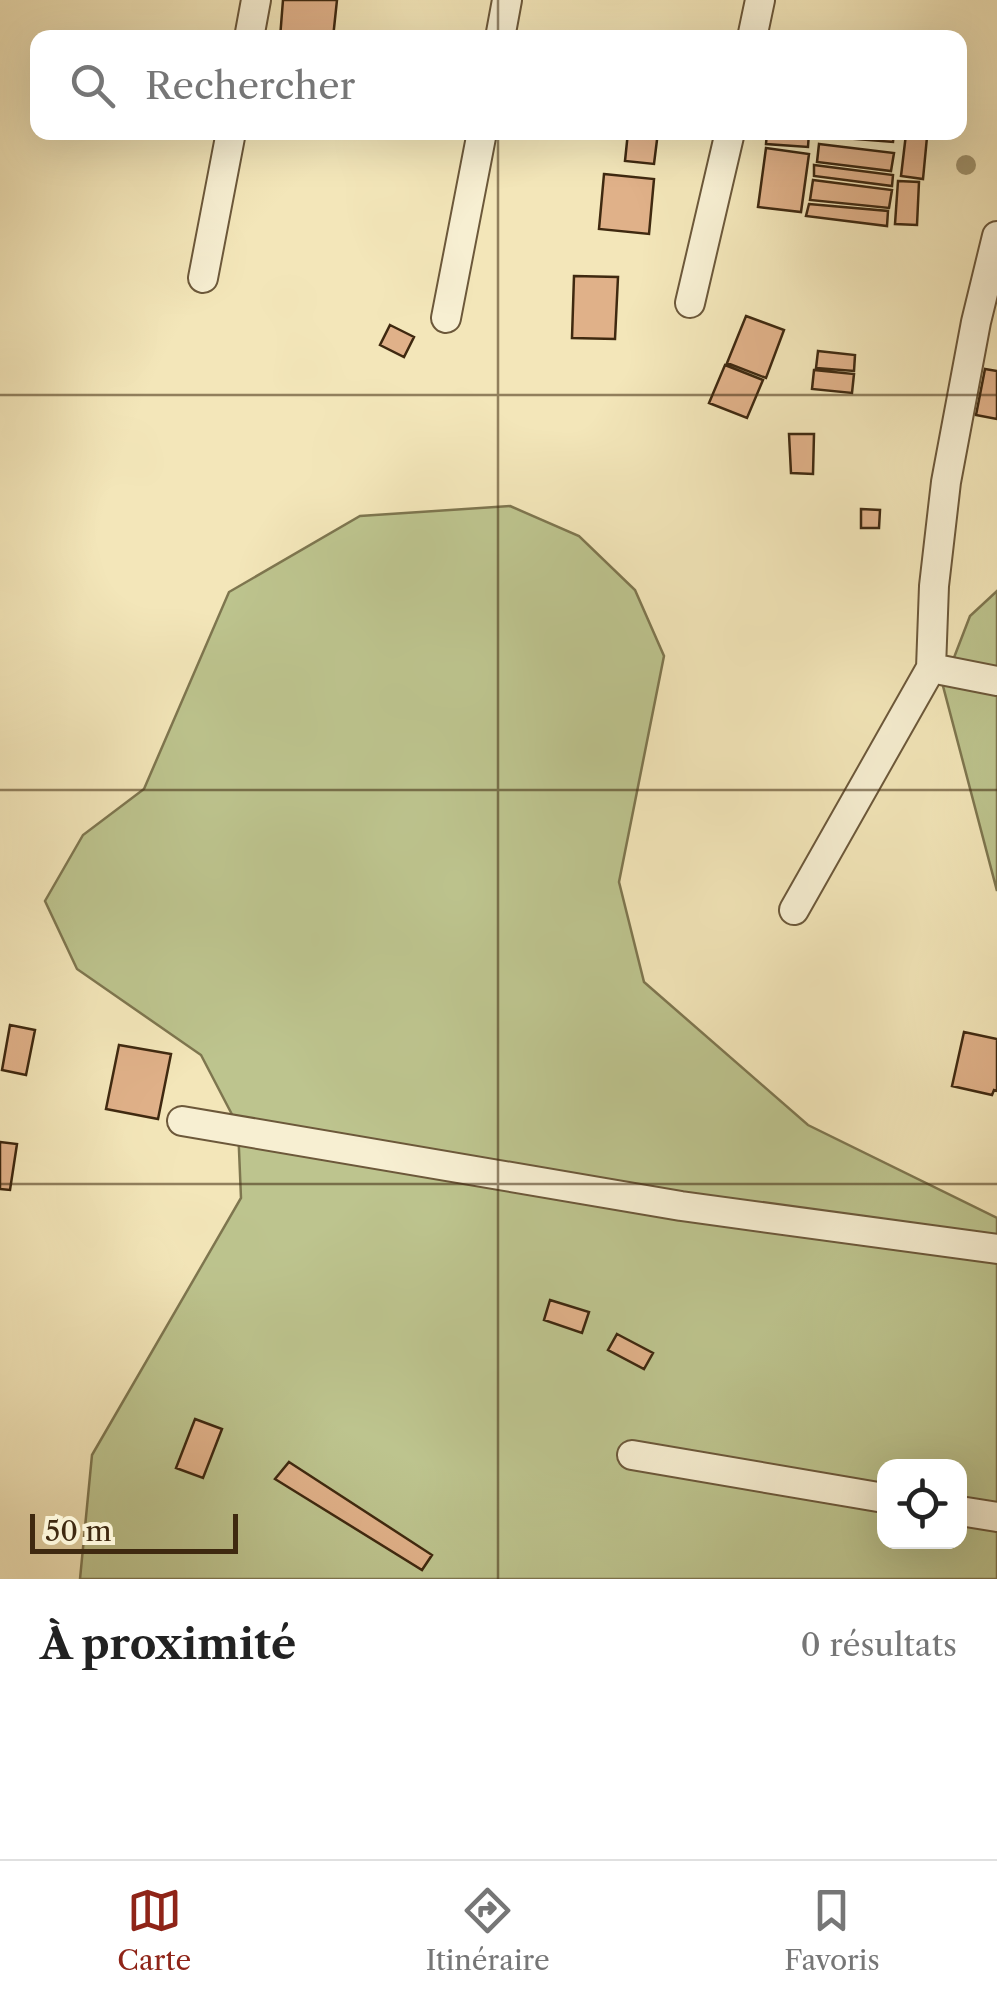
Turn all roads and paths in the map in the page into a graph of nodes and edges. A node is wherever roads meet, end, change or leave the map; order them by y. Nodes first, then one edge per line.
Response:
1 (256, 0) edge
2 (507, 0) edge
3 (760, 0) edge
4 (250, 30) edge
5 (501, 30) edge
6 (754, 30) edge
7 (229, 140) edge
8 (480, 140) edge
9 (728, 140) edge
10 (997, 236) edge
11 (203, 278) dead end
12 (690, 303) dead end
13 (446, 318) dead end
14 (931, 668) junction
15 (997, 681) edge
16 (794, 910) dead end
17 (182, 1122) dead end
18 (997, 1249) edge
19 (632, 1455) dead end
20 (877, 1497) edge
21 (967, 1512) edge
22 (997, 1517) edge

1 - 4 street
2 - 5 street
3 - 6 street
7 - 11 street
8 - 13 street
9 - 12 street
10 - 14 street
14 - 15 street
14 - 16 street
17 - 18 street
19 - 20 street
21 - 22 street

